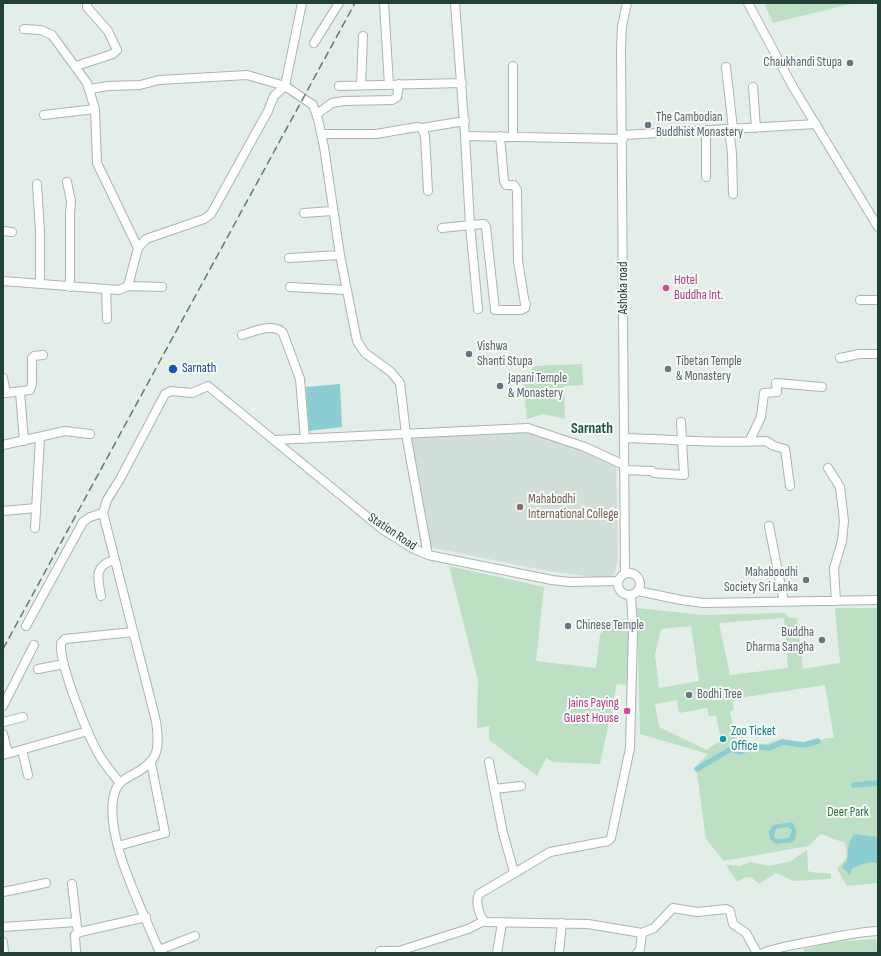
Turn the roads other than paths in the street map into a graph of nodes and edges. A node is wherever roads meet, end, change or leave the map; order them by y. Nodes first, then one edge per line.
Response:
1 (87, 3) edge
2 (302, 3) edge
3 (339, 3) edge
4 (384, 3) edge
5 (455, 3) edge
6 (627, 3) edge
7 (748, 3) edge
8 (24, 29) dead end
9 (363, 36) dead end
10 (314, 42) dead end
11 (76, 66) junction
12 (513, 66) dead end
13 (726, 67) dead end
14 (462, 82) junction
15 (389, 84) junction
16 (399, 84) junction
17 (361, 85) junction
18 (285, 86) junction
19 (339, 86) dead end
20 (753, 87) dead end
21 (90, 89) junction
22 (95, 109) junction
23 (44, 114) dead end
24 (317, 114) junction
25 (465, 122) junction
26 (816, 124) junction
27 (422, 128) junction
28 (756, 128) junction
29 (731, 129) junction
30 (706, 130) junction
31 (322, 134) junction
32 (466, 136) junction
33 (500, 136) junction
34 (513, 136) junction
35 (623, 137) junction
36 (706, 177) dead end
37 (67, 182) dead end
38 (37, 184) dead end
39 (428, 191) dead end
40 (733, 194) dead end
41 (332, 211) junction
42 (304, 213) dead end
43 (470, 225) junction
44 (878, 226) edge
45 (442, 228) dead end
46 (3, 231) edge
47 (12, 232) dead end
48 (138, 248) junction
49 (340, 255) junction
50 (289, 258) dead end
51 (3, 281) edge
52 (40, 284) junction
53 (128, 286) junction
54 (162, 286) dead end
55 (70, 287) junction
56 (290, 287) dead end
57 (106, 289) junction
58 (346, 290) junction
59 (860, 300) dead end
60 (878, 300) edge
61 (478, 309) dead end
62 (107, 319) dead end
63 (242, 335) dead end
64 (878, 354) edge
65 (43, 355) dead end
66 (840, 358) dead end
67 (3, 378) edge
68 (822, 387) dead end
69 (20, 392) junction
70 (681, 422) dead end
71 (90, 434) dead end
72 (406, 434) junction
73 (40, 437) junction
74 (624, 438) junction
75 (304, 439) junction
76 (275, 440) junction
77 (24, 441) junction
78 (682, 441) junction
79 (749, 442) junction
80 (3, 445) edge
81 (624, 468) junction
82 (828, 468) dead end
83 (790, 486) dead end
84 (36, 508) junction
85 (3, 511) edge
86 (103, 513) junction
87 (769, 526) dead end
88 (35, 528) dead end
89 (428, 555) junction
90 (114, 560) junction
91 (626, 573) junction
92 (618, 581) junction
93 (634, 593) junction
94 (101, 596) dead end
95 (878, 600) edge
96 (836, 601) junction
97 (784, 602) junction
98 (26, 626) dead end
99 (132, 632) junction
100 (34, 645) dead end
101 (64, 664) junction
102 (38, 669) dead end
103 (3, 706) edge
104 (22, 717) dead end
105 (3, 722) edge
106 (88, 731) junction
107 (3, 734) edge
108 (22, 750) junction
109 (6, 754) edge
110 (489, 762) dead end
111 (151, 763) junction
112 (28, 775) dead end
113 (120, 783) junction
114 (521, 786) dead end
115 (494, 789) junction
116 (118, 846) junction
117 (514, 872) junction
118 (46, 883) dead end
119 (72, 884) dead end
120 (3, 892) edge
121 (146, 917) junction
122 (484, 921) junction
123 (76, 922) junction
124 (502, 923) junction
125 (562, 923) junction
126 (3, 927) edge
127 (878, 930) edge
128 (78, 933) junction
129 (642, 933) junction
130 (195, 936) dead end
131 (3, 942) edge
132 (160, 951) edge
133 (380, 951) dead end
134 (768, 952) edge
135 (4, 953) edge
136 (76, 953) edge
137 (498, 953) edge
138 (559, 953) edge
139 (637, 953) edge
140 (757, 953) edge

1 - 11 street
2 - 18 street
3 - 10 street
4 - 15 street
5 - 14 street
6 - 35 street, Ashoka road
7 - 26 street
8 - 11 street
9 - 17 street
11 - 21 street
12 - 34 street
13 - 29 street
14 - 16 street
14 - 25 street
15 - 16 street
15 - 17 street
16 - 24 street
17 - 19 street
18 - 21 street
18 - 24 street
18 - 48 street
20 - 28 street
21 - 22 street
22 - 23 street
22 - 48 street
24 - 31 street
25 - 27 street
25 - 32 street
26 - 28 street
26 - 44 street
27 - 31 street
27 - 39 street
28 - 29 street
29 - 30 street
29 - 40 street
30 - 35 street
30 - 36 street
31 - 41 street
32 - 33 street
32 - 43 street
33 - 34 street
33 - 43 street
34 - 35 street
35 - 74 street, Ashoka road
37 - 55 street
38 - 52 street
41 - 42 street
41 - 49 street
43 - 45 street
43 - 61 street
46 - 47 street
48 - 53 street
49 - 50 street
49 - 58 street
51 - 52 street
52 - 55 street
53 - 54 street
53 - 57 street
55 - 57 street
56 - 58 street
57 - 62 street
58 - 72 street
59 - 60 street
63 - 75 street
64 - 66 street
65 - 69 street
67 - 69 street
68 - 79 street
69 - 77 street
70 - 78 street
71 - 73 street
72 - 75 street
72 - 81 street
72 - 89 street
73 - 77 street
73 - 84 street
74 - 78 street
74 - 81 street, Ashoka road
75 - 76 street
76 - 86 street, Station Road
76 - 89 street, Station Road
77 - 80 street
78 - 79 street
78 - 81 street
79 - 83 street
81 - 91 street, Ashoka road
82 - 96 street
84 - 85 street
84 - 88 street
86 - 90 street
86 - 98 street
87 - 97 street
89 - 92 street, Station Road
90 - 94 street
90 - 99 street
91 - 92 street
91 - 93 street
92 - 93 street
93 - 97 street
93 - 117 street
95 - 96 street
96 - 97 street
99 - 101 street
99 - 111 street
100 - 103 street
101 - 102 street
101 - 106 street
104 - 105 street
106 - 108 street
106 - 113 street
107 - 109 street
108 - 109 street
108 - 112 street
110 - 115 street
111 - 113 street
111 - 116 street
113 - 116 street
114 - 115 street
115 - 117 street
116 - 121 street
117 - 122 street
118 - 120 street
119 - 123 street
121 - 128 street
121 - 132 street
122 - 124 street
122 - 133 street
123 - 126 street
123 - 128 street
124 - 125 street
124 - 137 street
125 - 129 street
125 - 138 street
127 - 134 street
128 - 136 street
129 - 139 street
129 - 140 street
130 - 132 street
131 - 135 street

